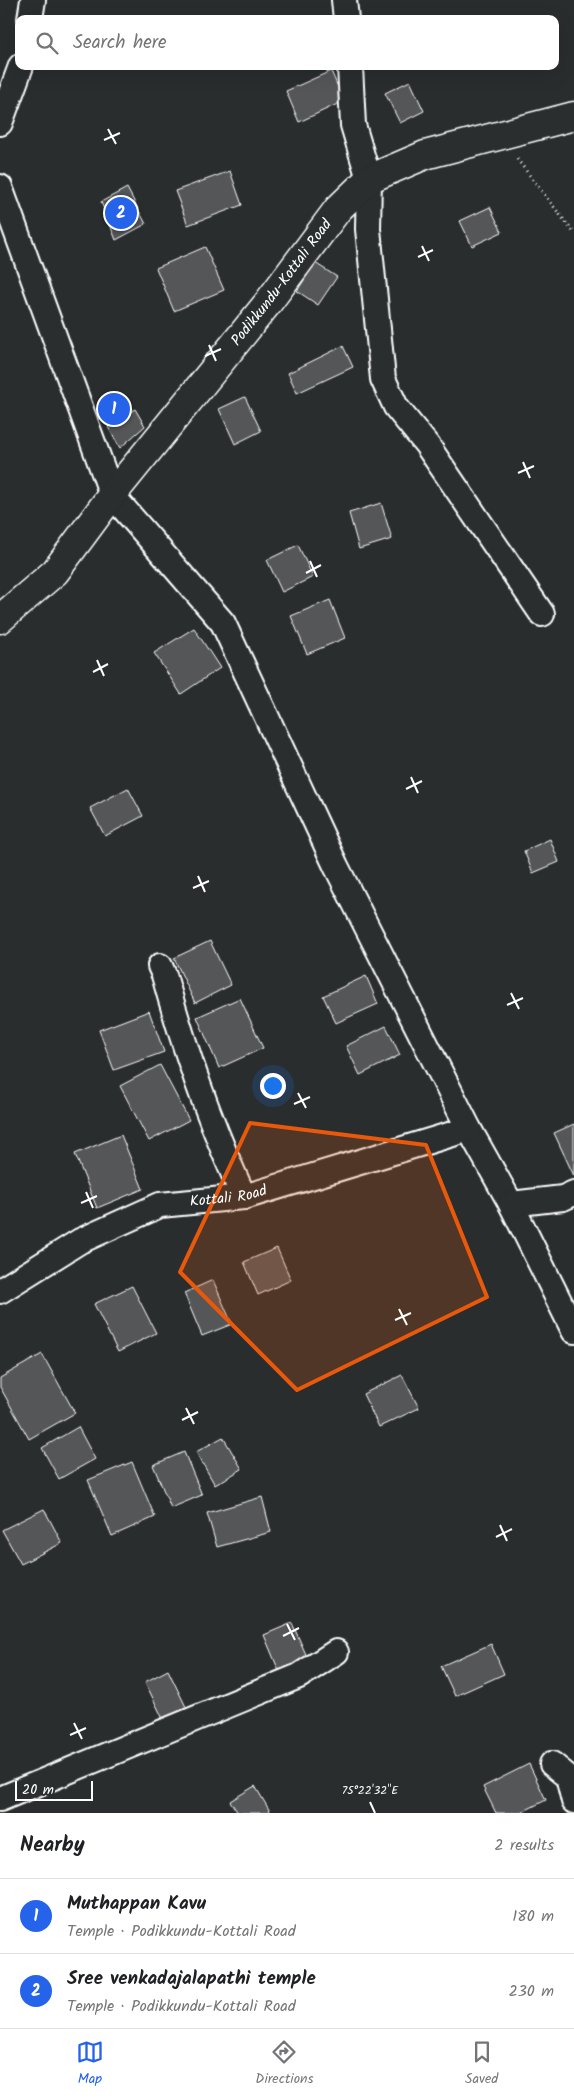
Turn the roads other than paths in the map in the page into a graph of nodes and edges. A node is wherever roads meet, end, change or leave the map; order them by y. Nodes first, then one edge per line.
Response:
1 (33, 0) edge
2 (344, 0) edge
3 (31, 15) edge
4 (346, 15) edge
5 (20, 70) edge
6 (350, 70) edge
7 (574, 116) edge
8 (0, 123) edge
9 (369, 179) junction
10 (0, 188) edge
11 (112, 495) junction
12 (542, 614) dead end
13 (0, 619) edge
14 (160, 966) dead end
15 (470, 1129) junction
16 (574, 1193) edge
17 (244, 1197) junction
18 (512, 1204) junction
19 (0, 1291) edge
20 (574, 1331) edge
21 (336, 1652) dead end
22 (552, 1764) dead end
23 (0, 1799) edge
24 (574, 1801) edge

1 - 3 street
2 - 4 street
5 - 8 street
6 - 9 street
7 - 9 main road, Podikkundu-Kottali Road
9 - 11 main road, Podikkundu-Kottali Road
9 - 12 street
10 - 11 street
11 - 13 main road, Podikkundu-Kottali Road
11 - 15 street
14 - 17 street
15 - 17 street, Kottali Road
15 - 18 street
16 - 18 street
17 - 19 street, Kottali Road
18 - 20 street
21 - 23 street
22 - 24 street

